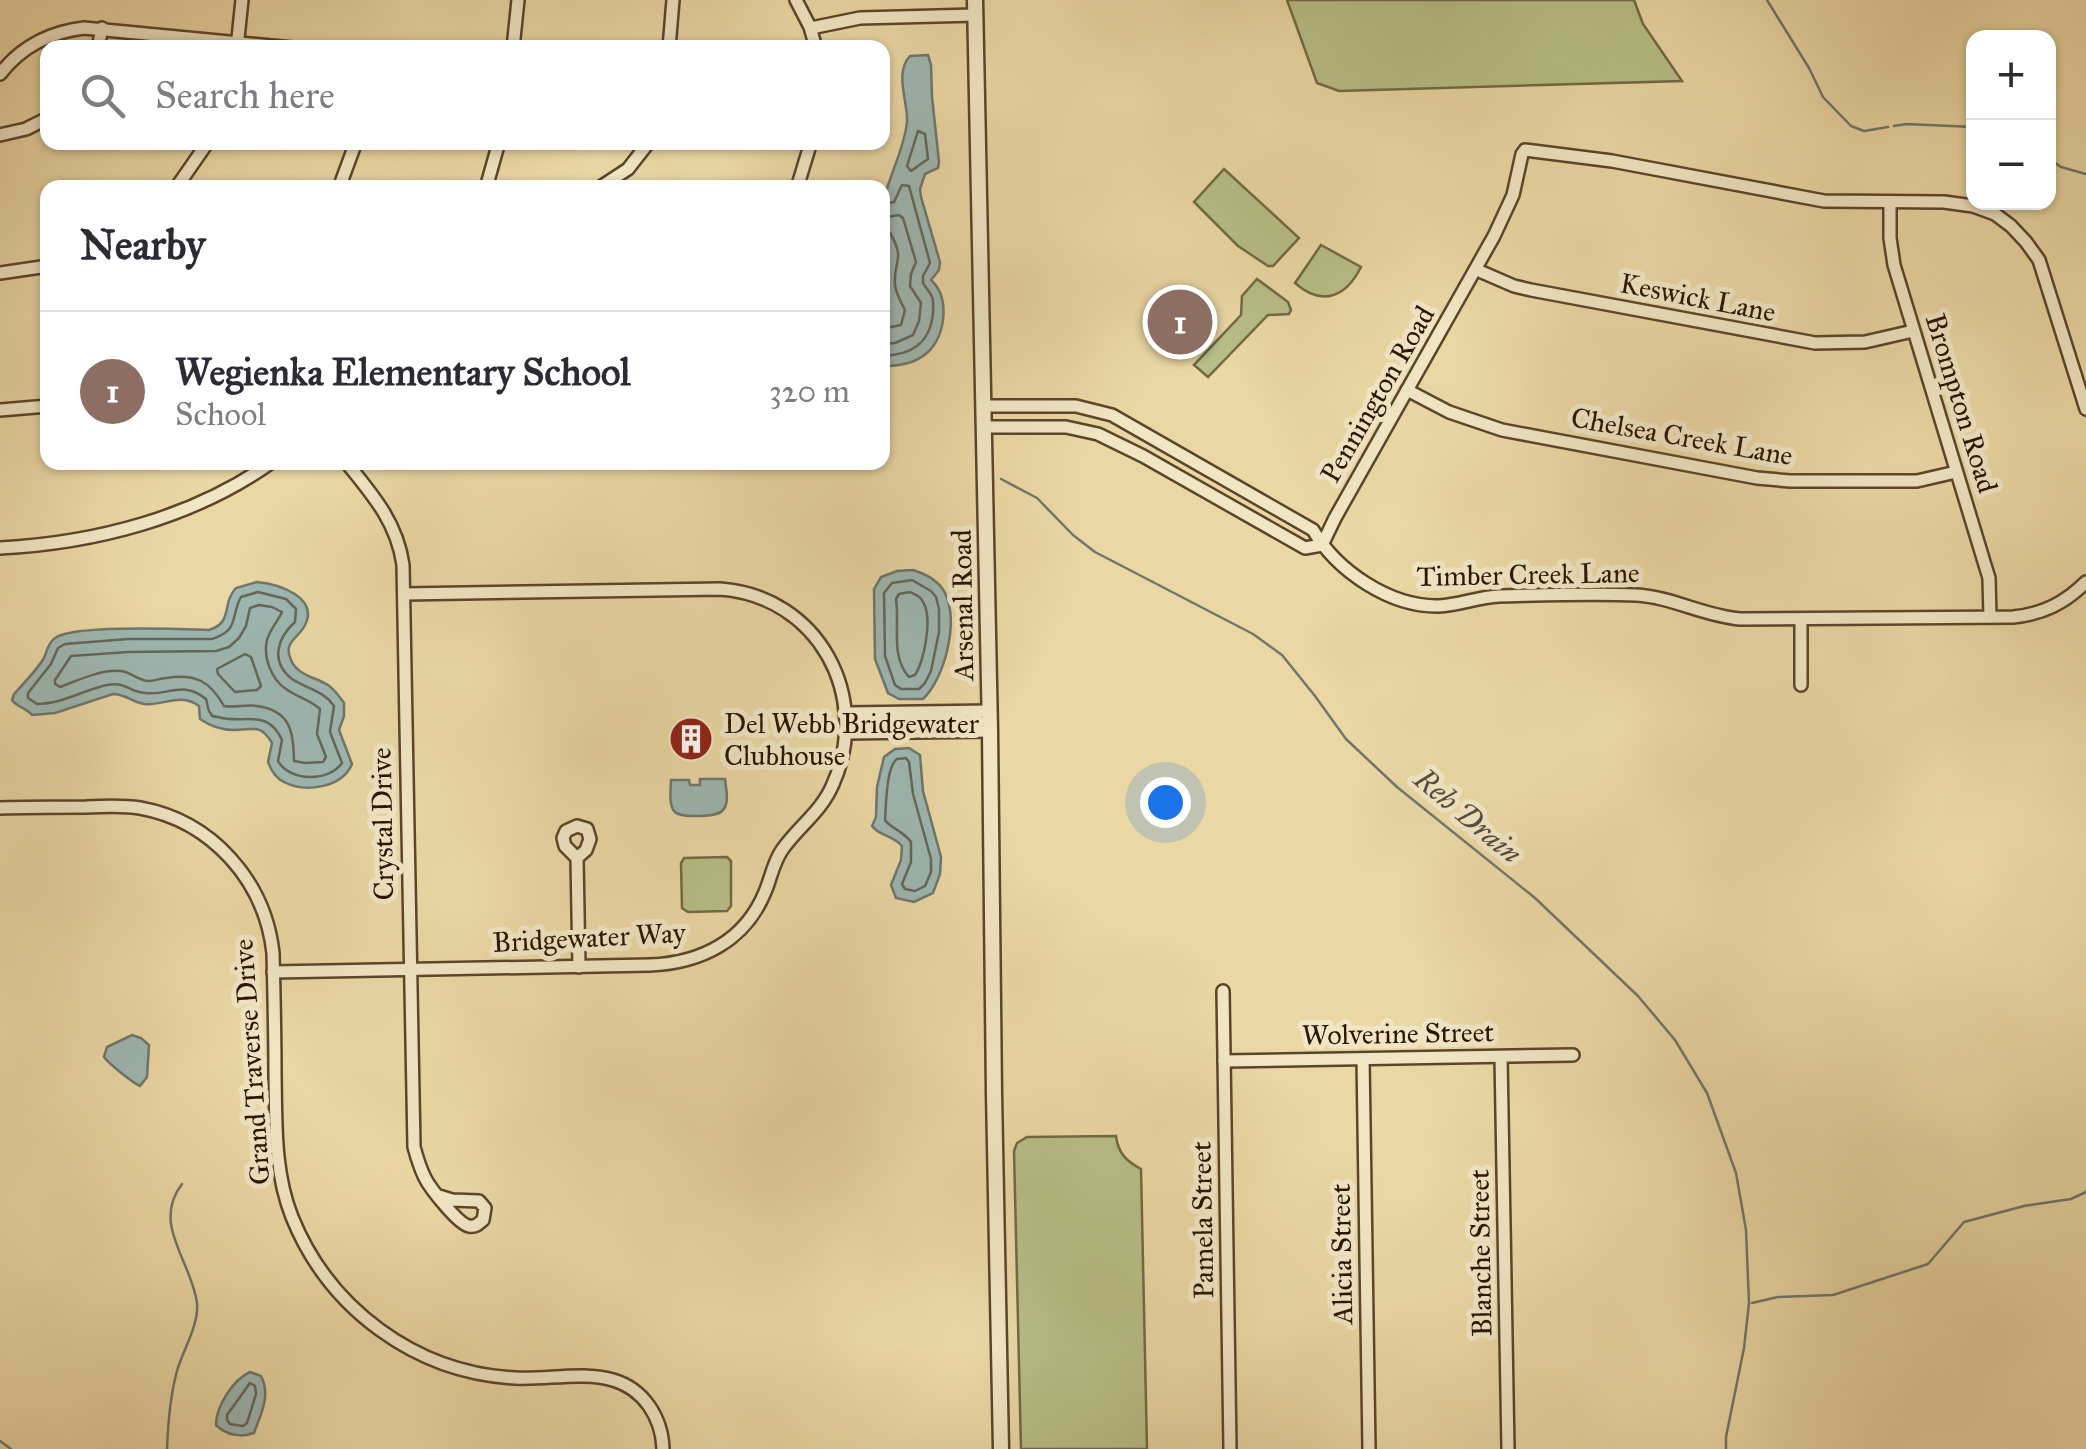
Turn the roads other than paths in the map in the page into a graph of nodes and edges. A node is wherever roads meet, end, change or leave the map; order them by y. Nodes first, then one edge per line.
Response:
1 (242, 0) edge
2 (518, 0) edge
3 (673, 0) edge
4 (796, 0) edge
5 (975, 8) edge
6 (102, 28) junction
7 (811, 28) junction
8 (41, 40) edge
9 (100, 40) edge
10 (197, 40) edge
11 (238, 40) edge
12 (514, 40) edge
13 (670, 40) edge
14 (814, 40) edge
15 (40, 41) edge
16 (0, 74) edge
17 (40, 122) edge
18 (0, 135) edge
19 (202, 150) edge
20 (353, 150) edge
21 (498, 150) edge
22 (643, 150) edge
23 (808, 150) edge
24 (182, 180) edge
25 (342, 180) edge
26 (492, 180) edge
27 (611, 180) edge
28 (799, 180) edge
29 (1890, 202) junction
30 (40, 267) edge
31 (1476, 270) junction
32 (0, 273) edge
33 (1913, 331) junction
34 (1407, 390) junction
35 (983, 406) junction
36 (40, 407) edge
37 (2086, 409) edge
38 (0, 410) edge
39 (983, 427) junction
40 (1154, 438) junction
41 (1143, 456) junction
42 (258, 470) edge
43 (352, 470) edge
44 (1956, 472) junction
45 (1239, 487) junction
46 (1228, 505) junction
47 (1322, 545) junction
48 (0, 548) edge
49 (2086, 582) edge
50 (404, 594) junction
51 (1990, 617) junction
52 (1801, 619) junction
53 (1802, 685) dead end
54 (990, 711) junction
55 (848, 713) junction
56 (990, 731) junction
57 (847, 733) junction
58 (0, 808) edge
59 (577, 858) dead end
60 (579, 967) junction
61 (410, 970) junction
62 (273, 972) junction
63 (1223, 991) dead end
64 (1573, 1055) dead end
65 (1501, 1056) junction
66 (1363, 1059) junction
67 (1224, 1061) junction
68 (439, 1196) dead end
69 (663, 1449) edge
70 (1002, 1449) edge
71 (1230, 1449) edge
72 (1370, 1449) edge
73 (1508, 1449) edge

1 - 11 street
2 - 12 street
3 - 13 street
4 - 7 street
5 - 7 street
5 - 35 street, Arsenal Road
6 - 8 street
6 - 9 street
6 - 10 street
7 - 14 street
15 - 16 street
17 - 18 street
19 - 24 street
20 - 25 street
21 - 26 street
22 - 27 street
23 - 28 street
29 - 31 street, Pennington Road
29 - 33 street, Brompton Road
29 - 37 street
30 - 32 street
31 - 33 street, Keswick Lane
31 - 34 street, Pennington Road
33 - 44 street, Brompton Road
34 - 44 street, Chelsea Creek Lane
34 - 47 street, Pennington Road
35 - 39 street, Arsenal Road
35 - 40 street, Timber Creek Lane
36 - 38 street
39 - 41 street
39 - 54 street, Arsenal Road
40 - 41 street
40 - 45 street, Timber Creek Lane
41 - 46 street
42 - 48 street
43 - 50 street, Crystal Drive
44 - 51 street, Brompton Road
45 - 46 street
45 - 47 street, Timber Creek Lane
46 - 47 street
47 - 52 street, Timber Creek Lane
49 - 51 street, Timber Creek Lane
50 - 55 street, Bridgewater Way
50 - 61 street, Crystal Drive
51 - 52 street, Timber Creek Lane
52 - 53 street
54 - 55 street
54 - 56 street, Arsenal Road
55 - 57 street, Bridgewater Way
56 - 57 street
56 - 70 street, Arsenal Road
57 - 60 street, Bridgewater Way
58 - 62 street, Grand Traverse Drive
59 - 60 street
60 - 61 street, Bridgewater Way
61 - 62 street, Bridgewater Way
61 - 68 street, Crystal Drive
62 - 69 street, Grand Traverse Drive
63 - 67 street, Pamela Street
64 - 65 street, Wolverine Street
65 - 66 street, Wolverine Street
65 - 73 street, Blanche Street
66 - 67 street, Wolverine Street
66 - 72 street, Alicia Street
67 - 71 street, Pamela Street

